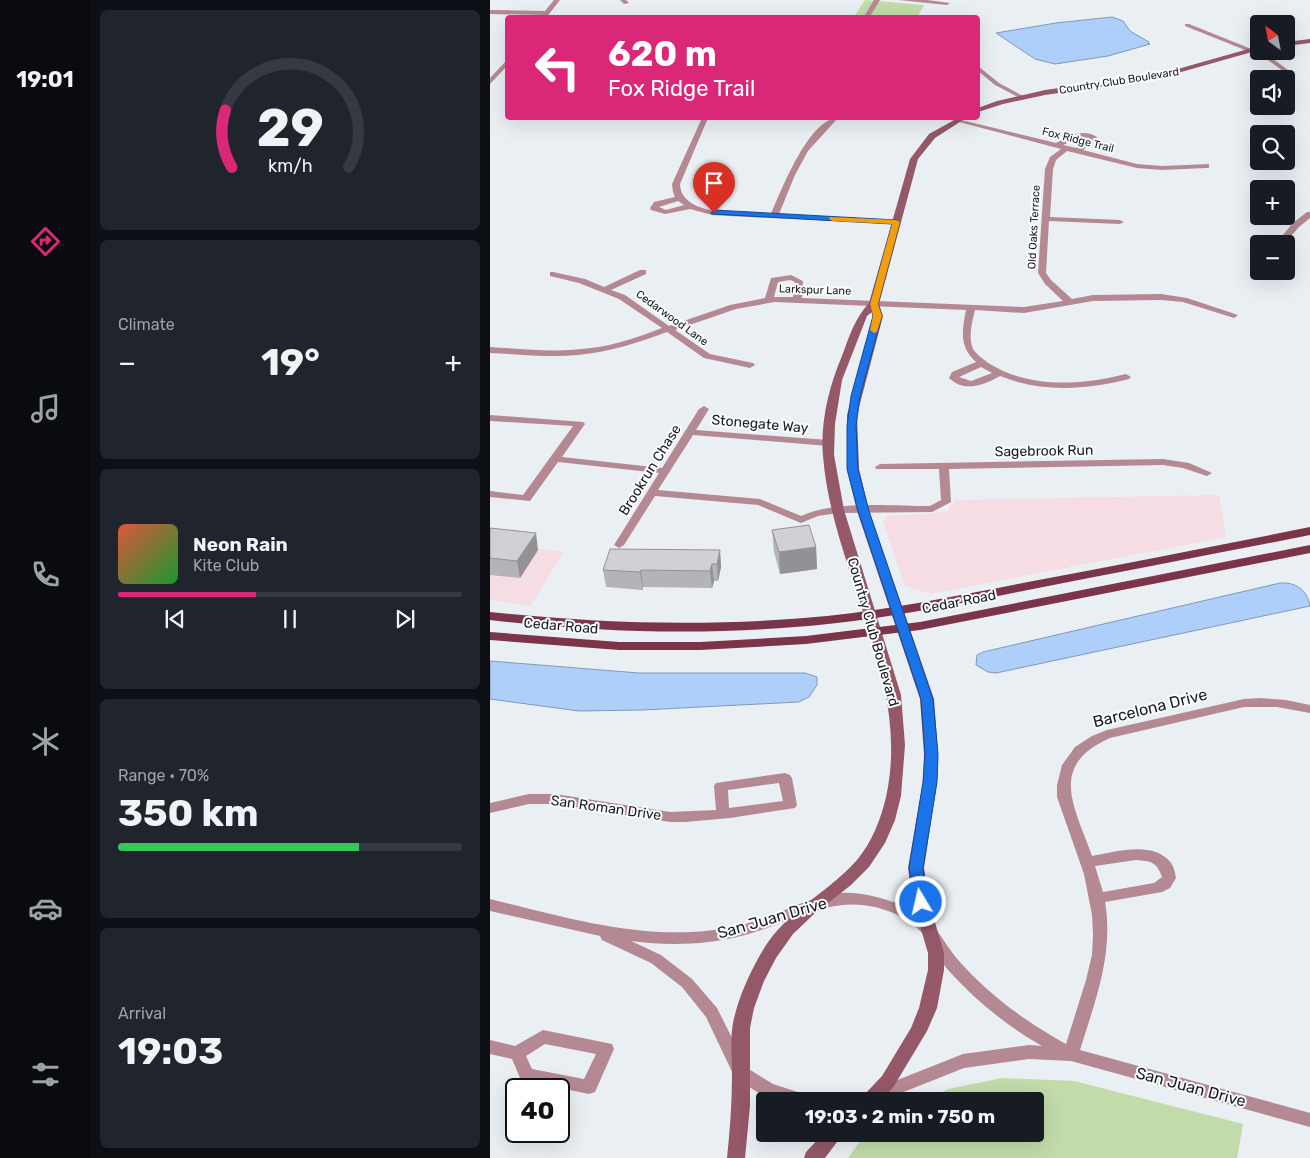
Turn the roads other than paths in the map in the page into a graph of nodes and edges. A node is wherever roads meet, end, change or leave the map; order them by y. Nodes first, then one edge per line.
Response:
1 (557, 0) edge
2 (877, 0) edge
3 (902, 0) edge
4 (947, 3) dead end
5 (490, 12) edge
6 (544, 15) edge
7 (867, 15) edge
8 (1187, 25) dead end
9 (1310, 41) edge
10 (1295, 43) edge
11 (1249, 50) junction
12 (505, 64) edge
13 (980, 70) edge
14 (1285, 70) dead end
15 (490, 82) edge
16 (1022, 97) junction
17 (980, 109) edge
18 (704, 120) edge
19 (833, 120) edge
20 (957, 120) edge
21 (963, 120) edge
22 (1058, 146) junction
23 (1066, 148) junction
24 (1077, 151) junction
25 (1206, 166) dead end
26 (679, 198) junction
27 (691, 206) junction
28 (1310, 214) edge
29 (774, 217) junction
30 (1046, 219) junction
31 (896, 222) junction
32 (1120, 222) dead end
33 (1287, 235) edge
34 (642, 272) dead end
35 (553, 274) dead end
36 (606, 289) junction
37 (769, 300) junction
38 (796, 300) junction
39 (1070, 302) junction
40 (874, 304) junction
41 (971, 308) junction
42 (1234, 315) dead end
43 (668, 329) junction
44 (490, 350) edge
45 (982, 363) junction
46 (750, 365) dead end
47 (999, 373) junction
48 (1126, 377) dead end
49 (704, 409) dead end
50 (490, 418) edge
51 (690, 432) junction
52 (828, 443) junction
53 (556, 459) junction
54 (944, 466) junction
55 (880, 467) dead end
56 (665, 471) junction
57 (1208, 472) dead end
58 (651, 493) junction
59 (490, 494) edge
60 (838, 510) junction
61 (858, 510) junction
62 (1310, 531) edge
63 (619, 545) dead end
64 (1310, 549) edge
65 (897, 610) junction
66 (869, 614) junction
67 (490, 616) edge
68 (903, 629) junction
69 (874, 633) junction
70 (490, 636) edge
71 (1310, 709) edge
72 (490, 808) edge
73 (723, 813) junction
74 (1086, 862) junction
75 (1097, 898) junction
76 (814, 904) junction
77 (490, 906) edge
78 (929, 929) junction
79 (597, 931) junction
80 (490, 1047) edge
81 (517, 1053) junction
82 (1071, 1054) junction
83 (741, 1073) junction
84 (775, 1092) edge
85 (877, 1092) edge
86 (888, 1092) edge
87 (1310, 1120) edge
88 (827, 1142) edge
89 (736, 1158) edge
90 (812, 1158) edge

1 - 6 street
2 - 7 street
3 - 4 street
5 - 6 street
8 - 11 street
9 - 10 street
11 - 14 street
11 - 16 street, Country Club Boulevard
12 - 15 street
13 - 16 street
16 - 17 street, Country Club Boulevard
18 - 26 street
19 - 29 street
20 - 31 street, Country Club Boulevard
21 - 22 street, Fox Ridge Trail
22 - 23 street, Fox Ridge Trail
22 - 24 street
23 - 24 street, Fox Ridge Trail
23 - 30 street, Old Oaks Terrace
24 - 25 street, Fox Ridge Trail
26 - 27 street
26 - 27 street
27 - 29 street
28 - 33 street
29 - 31 street
30 - 32 street
30 - 39 street, Old Oaks Terrace
31 - 40 street, Country Club Boulevard
34 - 36 street
35 - 36 street, Cedarwood Lane
36 - 43 street, Cedarwood Lane
37 - 38 street, Larkspur Lane
37 - 38 street
37 - 43 street, Larkspur Lane
38 - 40 street, Larkspur Lane
39 - 41 street, Larkspur Lane
39 - 42 street, Larkspur Lane
40 - 41 street, Larkspur Lane
40 - 52 street, Country Club Boulevard
40 - 61 street, Country Club Boulevard
41 - 45 street
43 - 44 street, Larkspur Lane
43 - 46 street, Cedarwood Lane
45 - 47 street
45 - 47 street
47 - 48 street
49 - 51 street, Brookrun Chase
50 - 53 street
51 - 52 street, Stonegate Way
51 - 56 street, Brookrun Chase
52 - 60 street, Country Club Boulevard
53 - 56 street
53 - 59 street
54 - 55 street, Sagebrook Run
54 - 57 street, Sagebrook Run
54 - 61 street
56 - 58 street, Brookrun Chase
58 - 60 street
58 - 63 street, Brookrun Chase
60 - 61 street
60 - 66 street, Country Club Boulevard
61 - 65 street, Country Club Boulevard
62 - 65 main road, Cedar Road
64 - 68 main road, Cedar Road
65 - 66 main road, Cedar Road
65 - 68 street, Country Club Boulevard
66 - 67 main road, Cedar Road
66 - 69 street, Country Club Boulevard
68 - 69 main road, Cedar Road
68 - 78 street, Country Club Boulevard
69 - 70 main road, Cedar Road
69 - 76 street, Country Club Boulevard
71 - 74 street, Barcelona Drive
72 - 73 street, San Roman Drive
73 - 73 street, San Roman Drive
74 - 75 street, Barcelona Drive
74 - 75 street
75 - 82 street, Barcelona Drive
76 - 78 street, San Juan Drive
76 - 79 street, San Juan Drive
76 - 83 street, Country Club Boulevard
77 - 79 street, San Juan Drive
78 - 82 street, San Juan Drive
78 - 85 street, Country Club Boulevard
79 - 83 street, San Juan Drive
80 - 81 street
81 - 81 street
82 - 86 street, San Juan Drive
82 - 87 street, San Juan Drive
83 - 84 street
83 - 89 street, Country Club Boulevard
88 - 90 street

